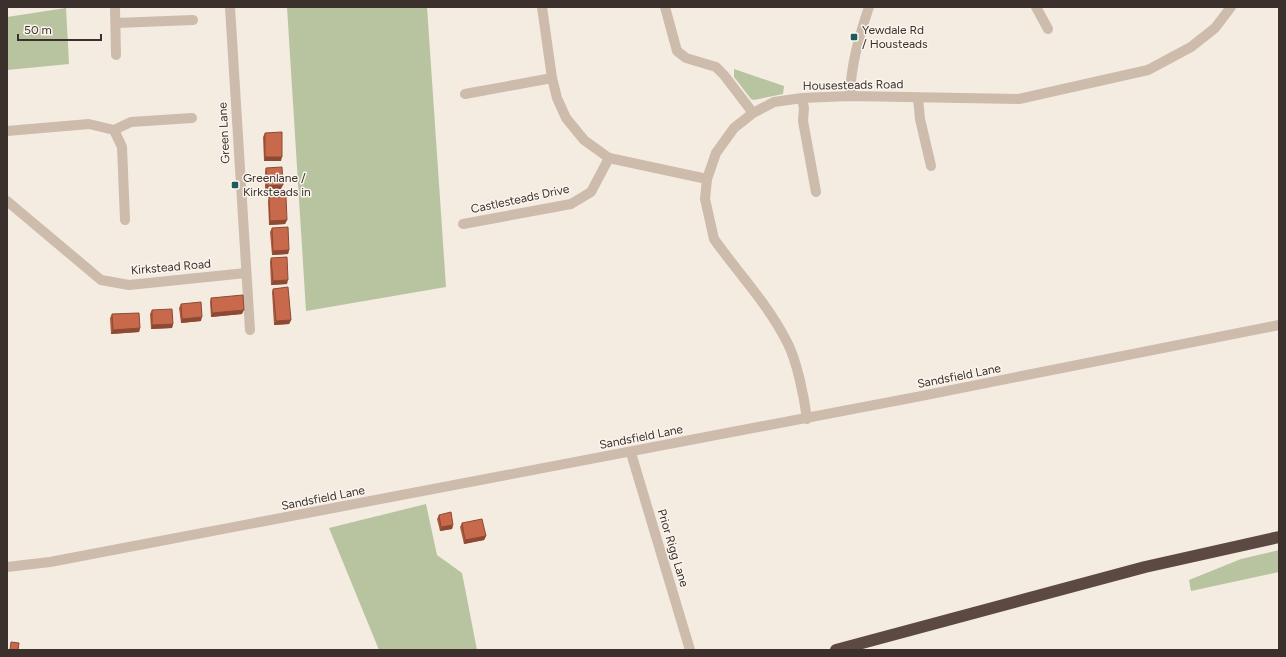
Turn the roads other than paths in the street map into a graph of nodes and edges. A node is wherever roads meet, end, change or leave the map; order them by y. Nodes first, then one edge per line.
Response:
1 (115, 7) edge
2 (230, 7) edge
3 (542, 7) edge
4 (665, 7) edge
5 (869, 7) edge
6 (1036, 7) edge
7 (1231, 7) edge
8 (193, 20) dead end
9 (116, 23) junction
10 (1048, 29) dead end
11 (116, 55) dead end
12 (552, 78) junction
13 (465, 94) dead end
14 (850, 96) junction
15 (802, 98) junction
16 (918, 98) junction
17 (753, 113) junction
18 (192, 118) dead end
19 (114, 130) junction
20 (7, 131) edge
21 (609, 158) junction
22 (931, 166) dead end
23 (707, 179) junction
24 (816, 192) dead end
25 (7, 201) edge
26 (125, 220) dead end
27 (463, 224) dead end
28 (246, 273) junction
29 (1279, 325) edge
30 (250, 330) dead end
31 (807, 419) junction
32 (631, 453) junction
33 (1279, 537) edge
34 (7, 567) edge
35 (690, 649) edge
36 (836, 650) edge

1 - 9 street
2 - 28 street, Green Lane
3 - 12 street
4 - 17 street
5 - 14 street
6 - 10 street
7 - 16 street, Housesteads Road
8 - 9 street
9 - 11 street
12 - 13 street
12 - 21 street
14 - 15 street, Housesteads Road
14 - 16 street, Housesteads Road
15 - 17 street, Housesteads Road
15 - 24 street
16 - 22 street
17 - 23 street, Housesteads Road
18 - 19 street
19 - 20 street
19 - 26 street
21 - 23 street
21 - 27 street, Castlesteads Drive
23 - 31 street, Housesteads Road
25 - 28 street, Kirkstead Road
28 - 30 street, Green Lane
29 - 31 street, Sandsfield Lane
31 - 32 street, Sandsfield Lane
32 - 34 street, Sandsfield Lane
32 - 35 street, Prior Rigg Lane
33 - 36 highway

